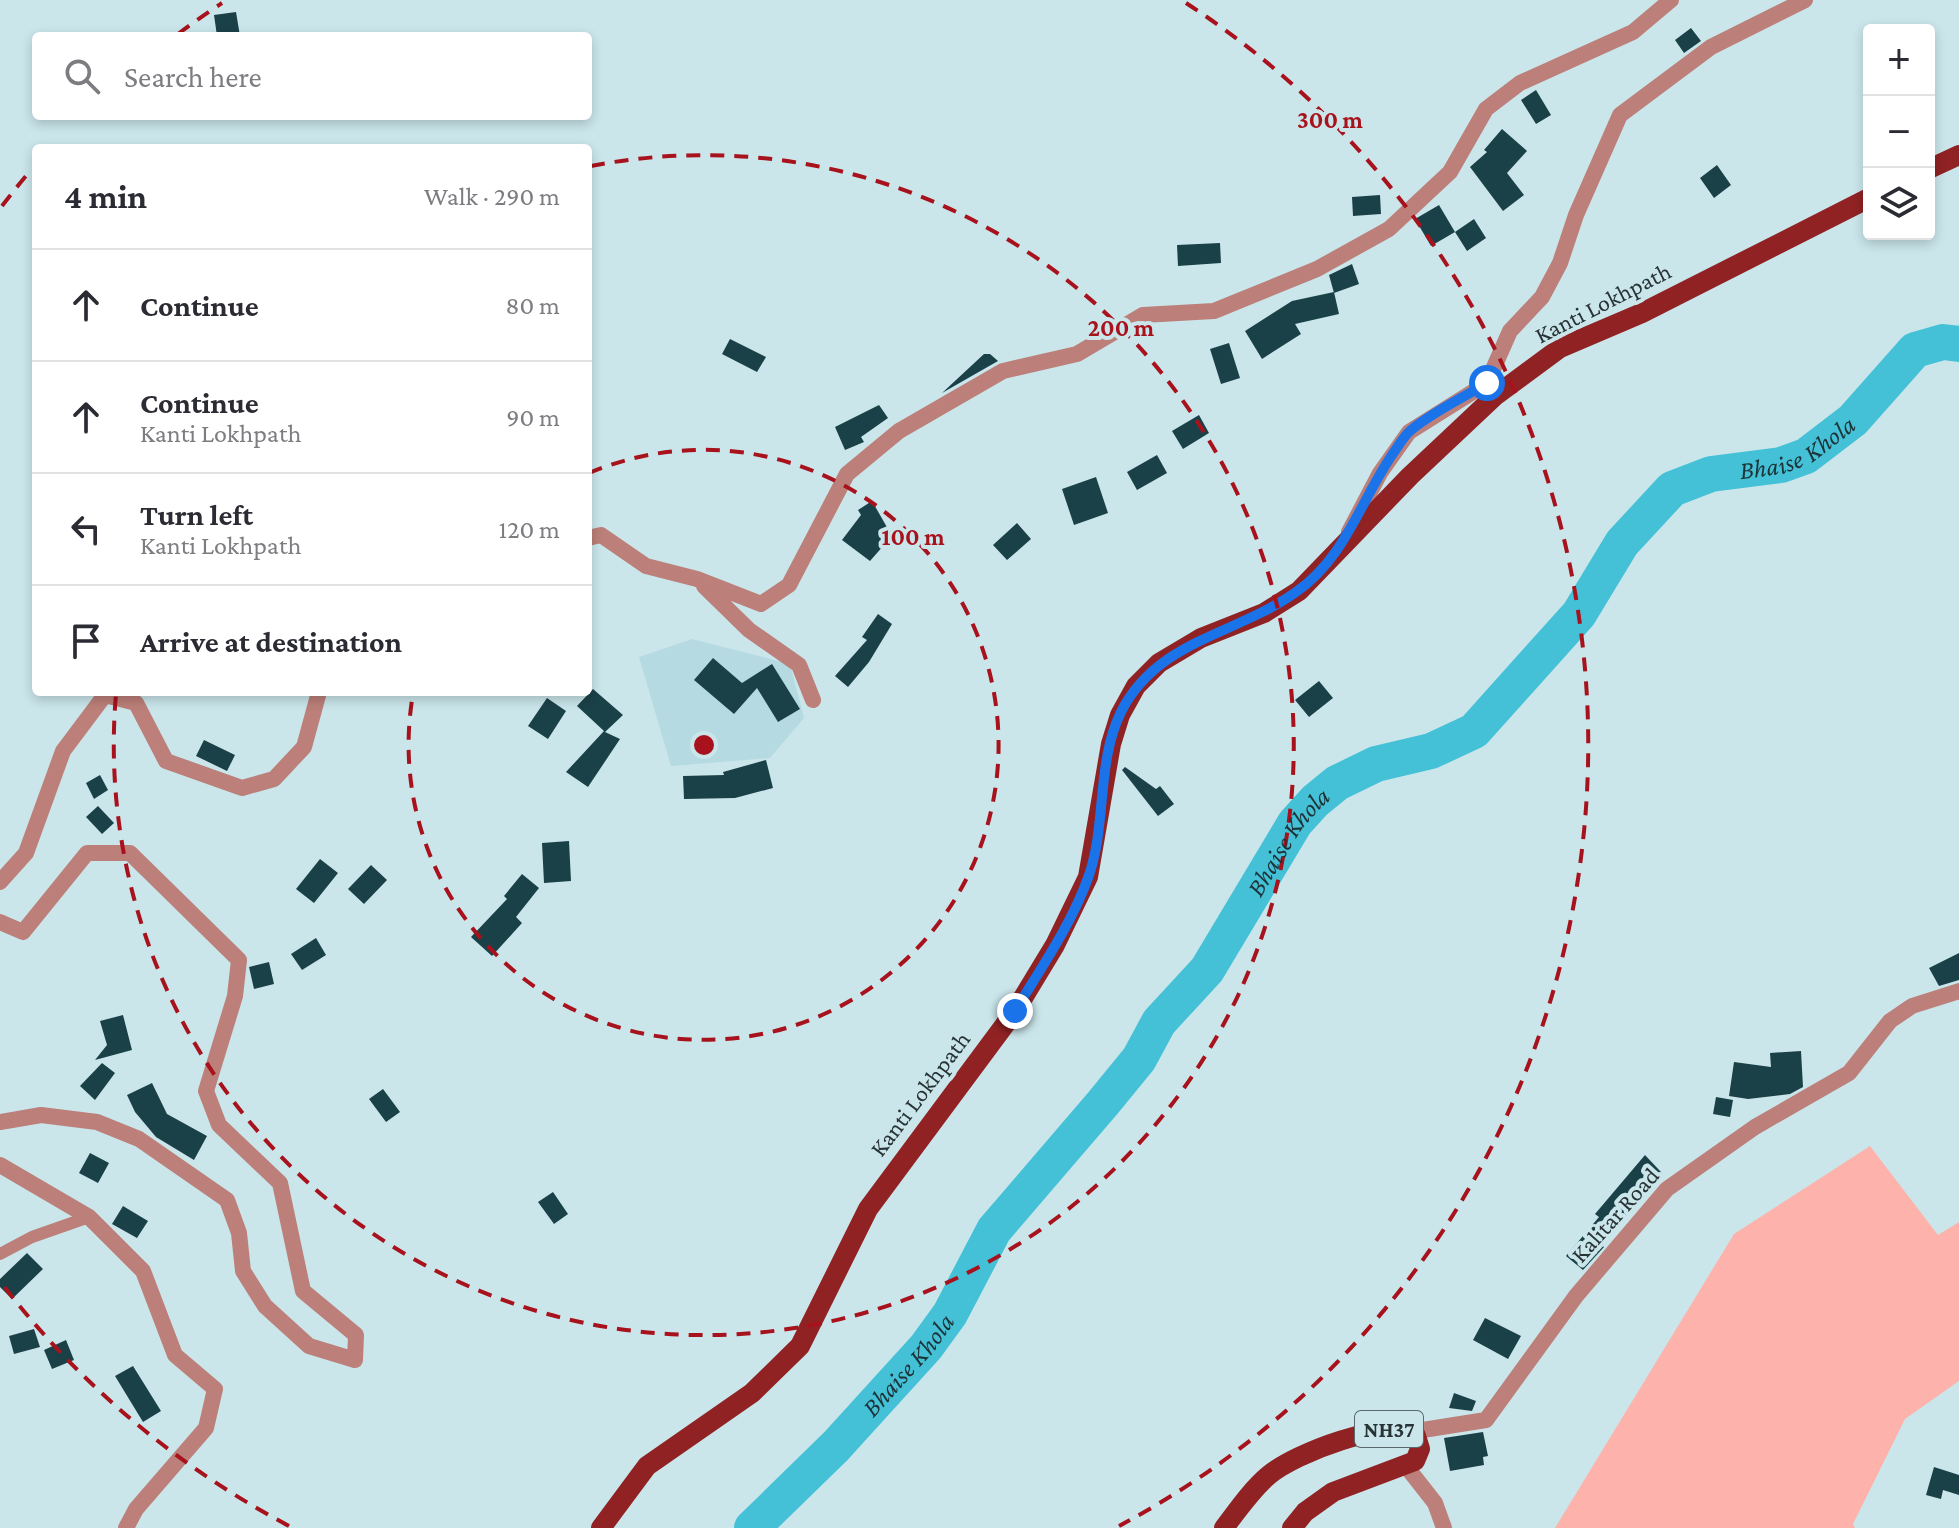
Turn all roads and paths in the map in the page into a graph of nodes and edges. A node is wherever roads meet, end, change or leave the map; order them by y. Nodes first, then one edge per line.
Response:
1 (1671, 0) edge
2 (1805, 0) edge
3 (1959, 155) edge
4 (1931, 168) edge
5 (1863, 201) edge
6 (592, 537) edge
7 (1343, 546) junction
8 (697, 579) junction
9 (104, 696) edge
10 (109, 696) edge
11 (318, 696) edge
12 (813, 700) dead end
13 (0, 882) edge
14 (0, 922) edge
15 (1959, 991) edge
16 (0, 1122) edge
17 (0, 1165) edge
18 (89, 1217) junction
19 (0, 1254) edge
20 (1410, 1432) junction
21 (1406, 1466) junction
22 (126, 1528) edge
23 (601, 1528) edge
24 (1224, 1528) edge
25 (1292, 1528) edge
26 (1444, 1528) edge

1 - 8 street
2 - 7 street
3 - 4 main road
5 - 7 main road, Kanti Lokhpath
6 - 8 street
7 - 23 main road, Kanti Lokhpath
8 - 12 street
9 - 13 street
10 - 11 street
14 - 16 street
15 - 20 street, Kalitar Road
17 - 18 street
18 - 19 lane
18 - 22 street
20 - 21 main road, NH37
20 - 24 main road, NH37
21 - 25 main road, NH37
21 - 26 street

